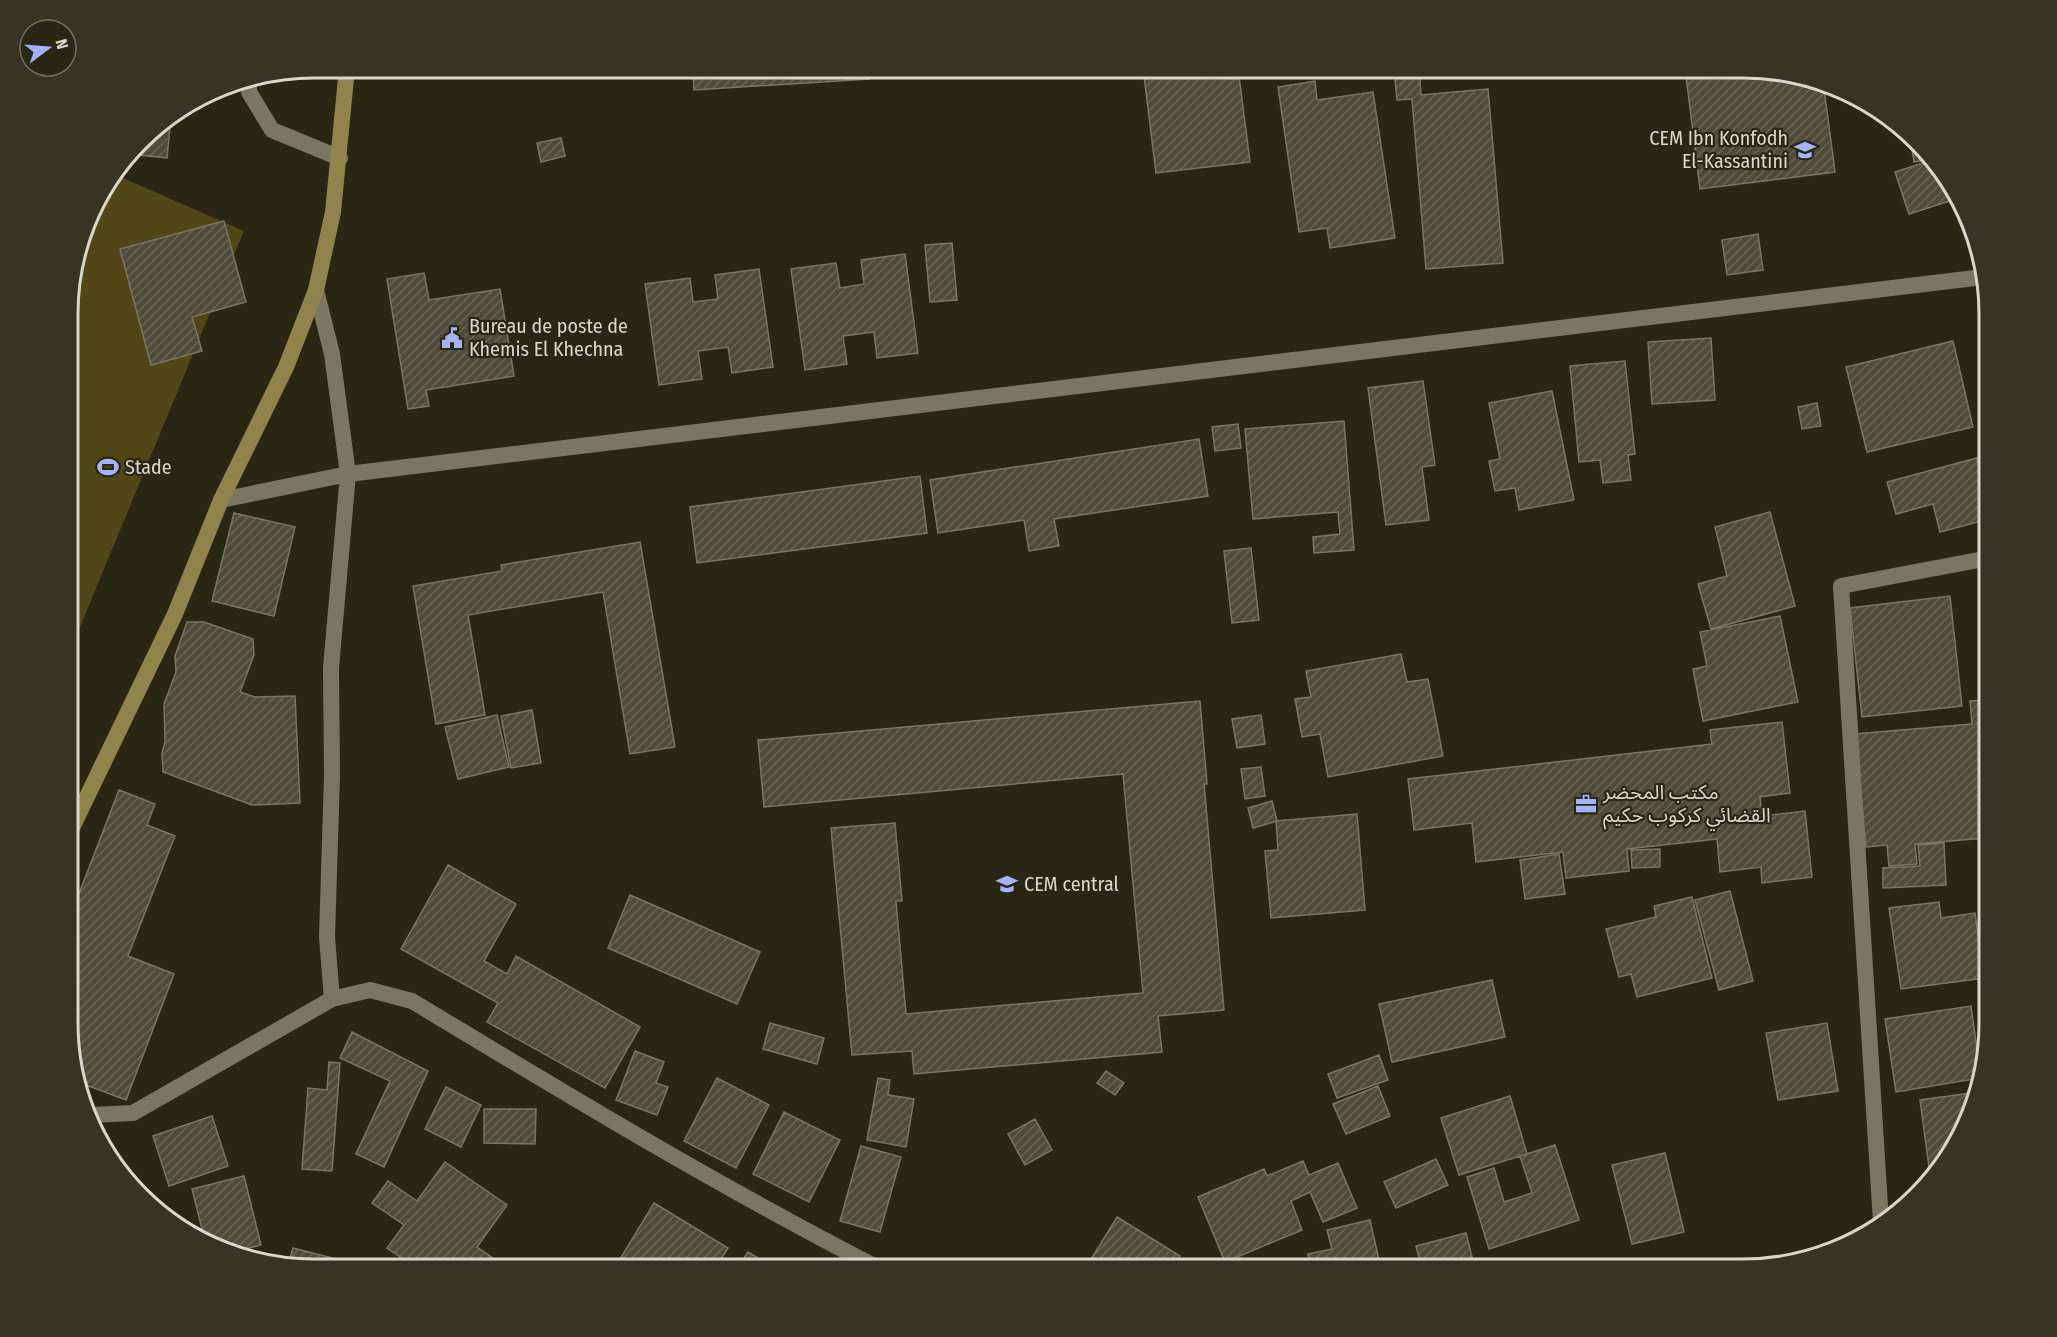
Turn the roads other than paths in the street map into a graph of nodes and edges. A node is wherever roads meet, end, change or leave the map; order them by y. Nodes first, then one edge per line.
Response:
1 (346, 78) edge
2 (249, 87) edge
3 (340, 158) junction
4 (1976, 279) edge
5 (316, 290) junction
6 (348, 474) junction
7 (220, 500) junction
8 (1979, 560) edge
9 (78, 815) edge
10 (332, 999) junction
11 (97, 1115) edge
12 (1881, 1214) edge
13 (860, 1259) edge

1 - 3 main road
2 - 3 street
3 - 5 main road
4 - 6 street
5 - 6 street
5 - 7 main road
6 - 7 street
6 - 10 street
7 - 9 main road
8 - 12 street
10 - 11 street
10 - 13 street

